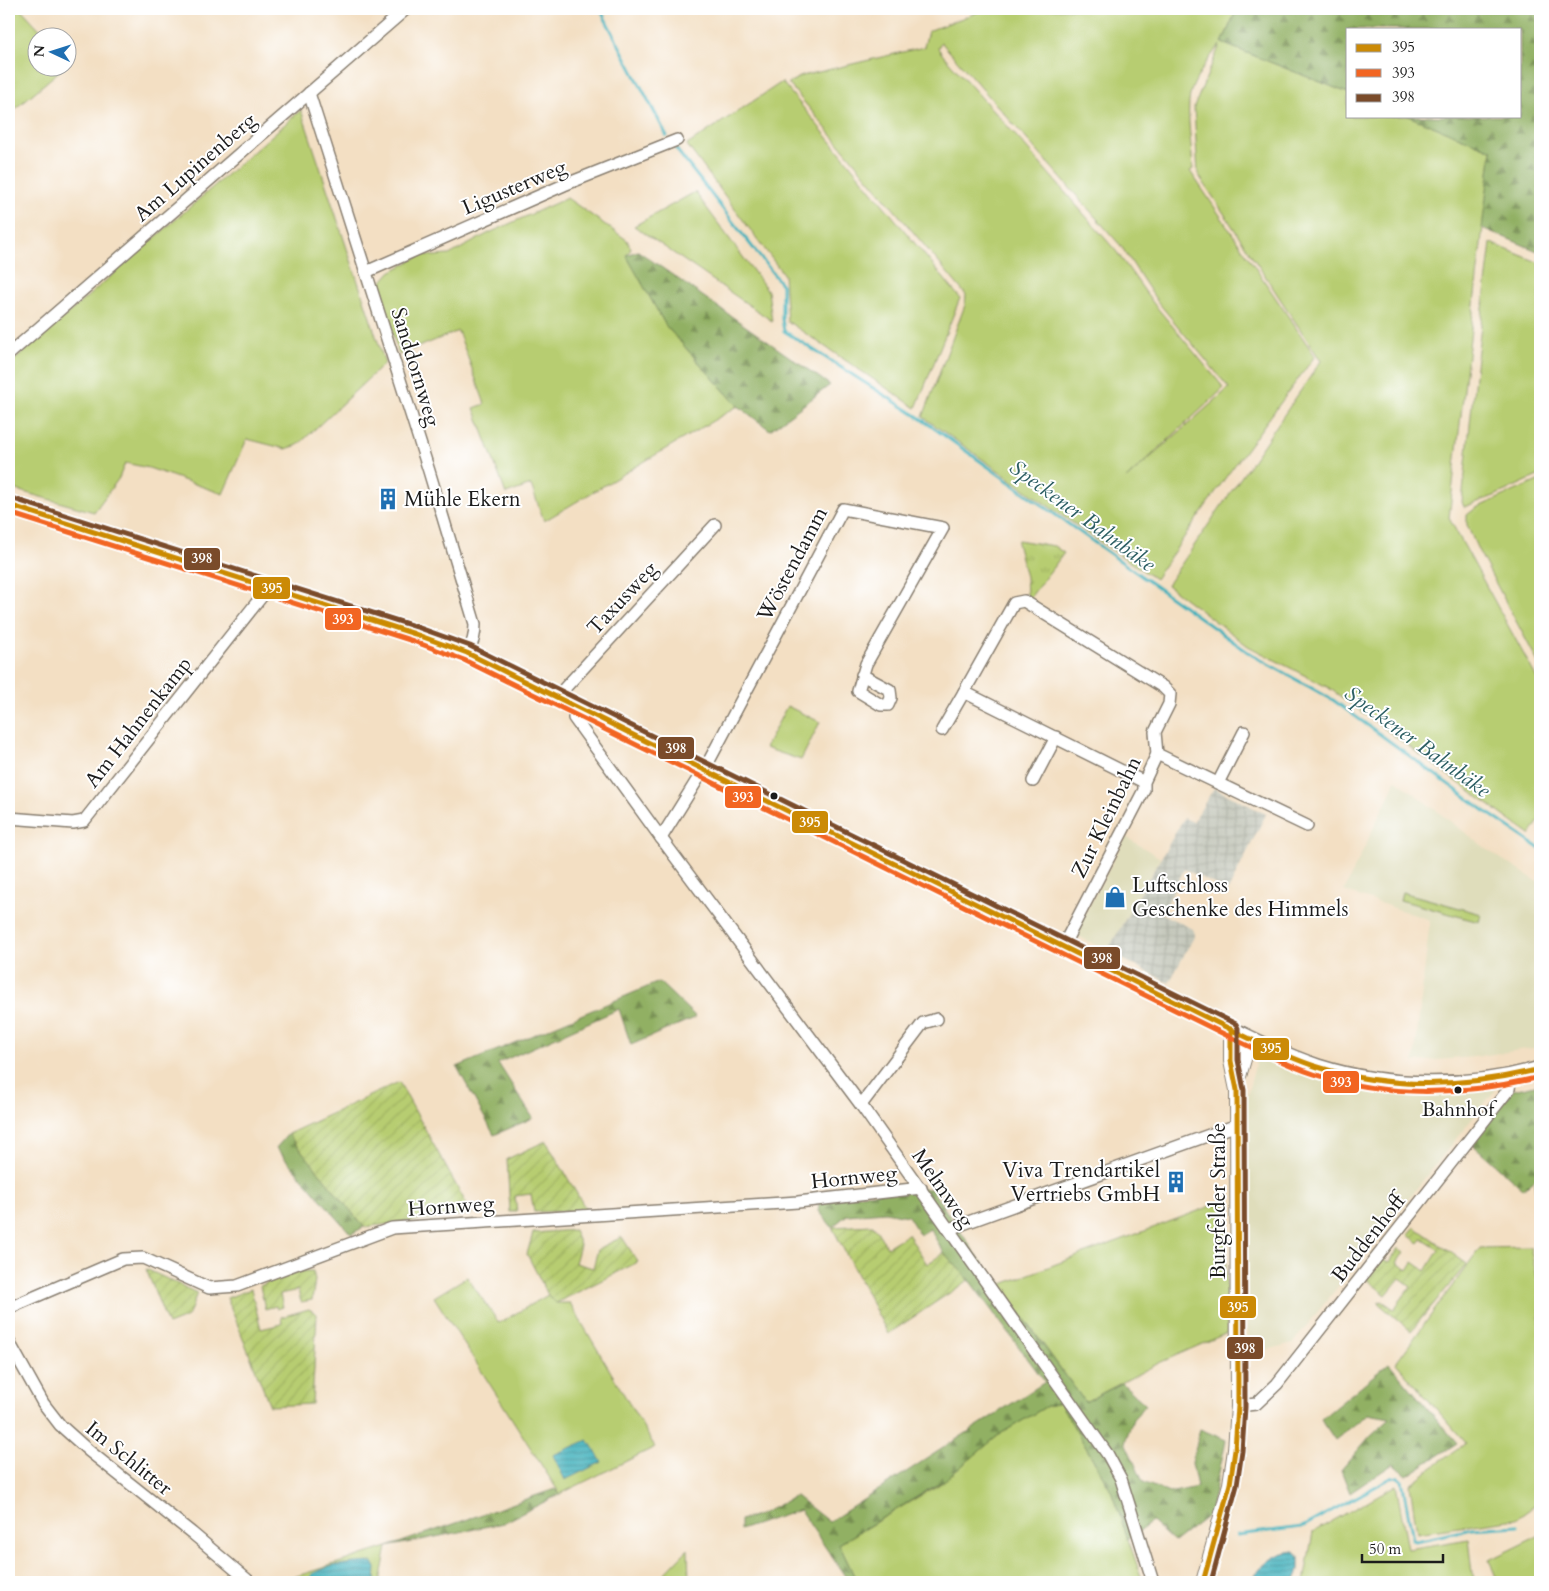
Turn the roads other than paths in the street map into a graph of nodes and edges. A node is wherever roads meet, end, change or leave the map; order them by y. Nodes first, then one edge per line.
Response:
1 (406, 9) edge
2 (308, 93) junction
3 (678, 140) dead end
4 (366, 272) junction
5 (9, 354) edge
6 (9, 505) edge
7 (715, 525) dead end
8 (265, 586) junction
9 (467, 653) junction
10 (862, 675) dead end
11 (964, 692) junction
12 (558, 697) junction
13 (574, 718) dead end
14 (942, 730) dead end
15 (1244, 732) dead end
16 (1056, 737) junction
17 (1156, 754) junction
18 (704, 769) junction
19 (1033, 781) dead end
20 (1144, 782) junction
21 (1218, 783) junction
22 (9, 818) edge
23 (1306, 826) dead end
24 (662, 838) junction
25 (1063, 946) junction
26 (937, 1019) dead end
27 (1231, 1029) junction
28 (1252, 1040) junction
29 (1540, 1069) edge
30 (1511, 1076) junction
31 (1237, 1086) junction
32 (861, 1105) junction
33 (1237, 1125) junction
34 (921, 1188) junction
35 (949, 1229) junction
36 (9, 1308) edge
37 (9, 1342) edge
38 (1238, 1406) junction
39 (250, 1582) edge
40 (1153, 1582) edge
41 (1203, 1582) edge

1 - 2 street, Am Lupinenberg
2 - 4 street, Sanddornweg
2 - 5 street, Am Lupinenberg
3 - 4 street, Ligusterweg
4 - 9 street, Sanddornweg
6 - 8 main road
7 - 12 street, Taxusweg
8 - 9 main road
8 - 22 street, Am Hahnenkamp
9 - 12 main road
10 - 18 street, Wöstendamm
11 - 14 street
11 - 16 street
11 - 17 street, Zur Kleinbahn
12 - 18 main road
13 - 24 street, Melmweg
15 - 21 street
16 - 19 street
16 - 20 street
17 - 20 street, Zur Kleinbahn
17 - 21 street
18 - 24 street
18 - 25 main road
20 - 25 street, Zur Kleinbahn
21 - 23 street
24 - 32 street, Melmweg
25 - 27 main road
26 - 32 street
27 - 28 main road
27 - 31 street, Burgfelder Straße
28 - 30 main road
28 - 31 street, Burgfelder Straße
29 - 30 main road
30 - 38 street, Buddenhoff
31 - 33 street, Burgfelder Straße
32 - 34 street, Melmweg
33 - 35 street
33 - 38 street, Burgfelder Straße
34 - 35 street, Melmweg
34 - 36 street, Hornweg
35 - 40 street, Melmweg
37 - 39 street, Im Schlitter
38 - 41 street, Burgfelder Straße

